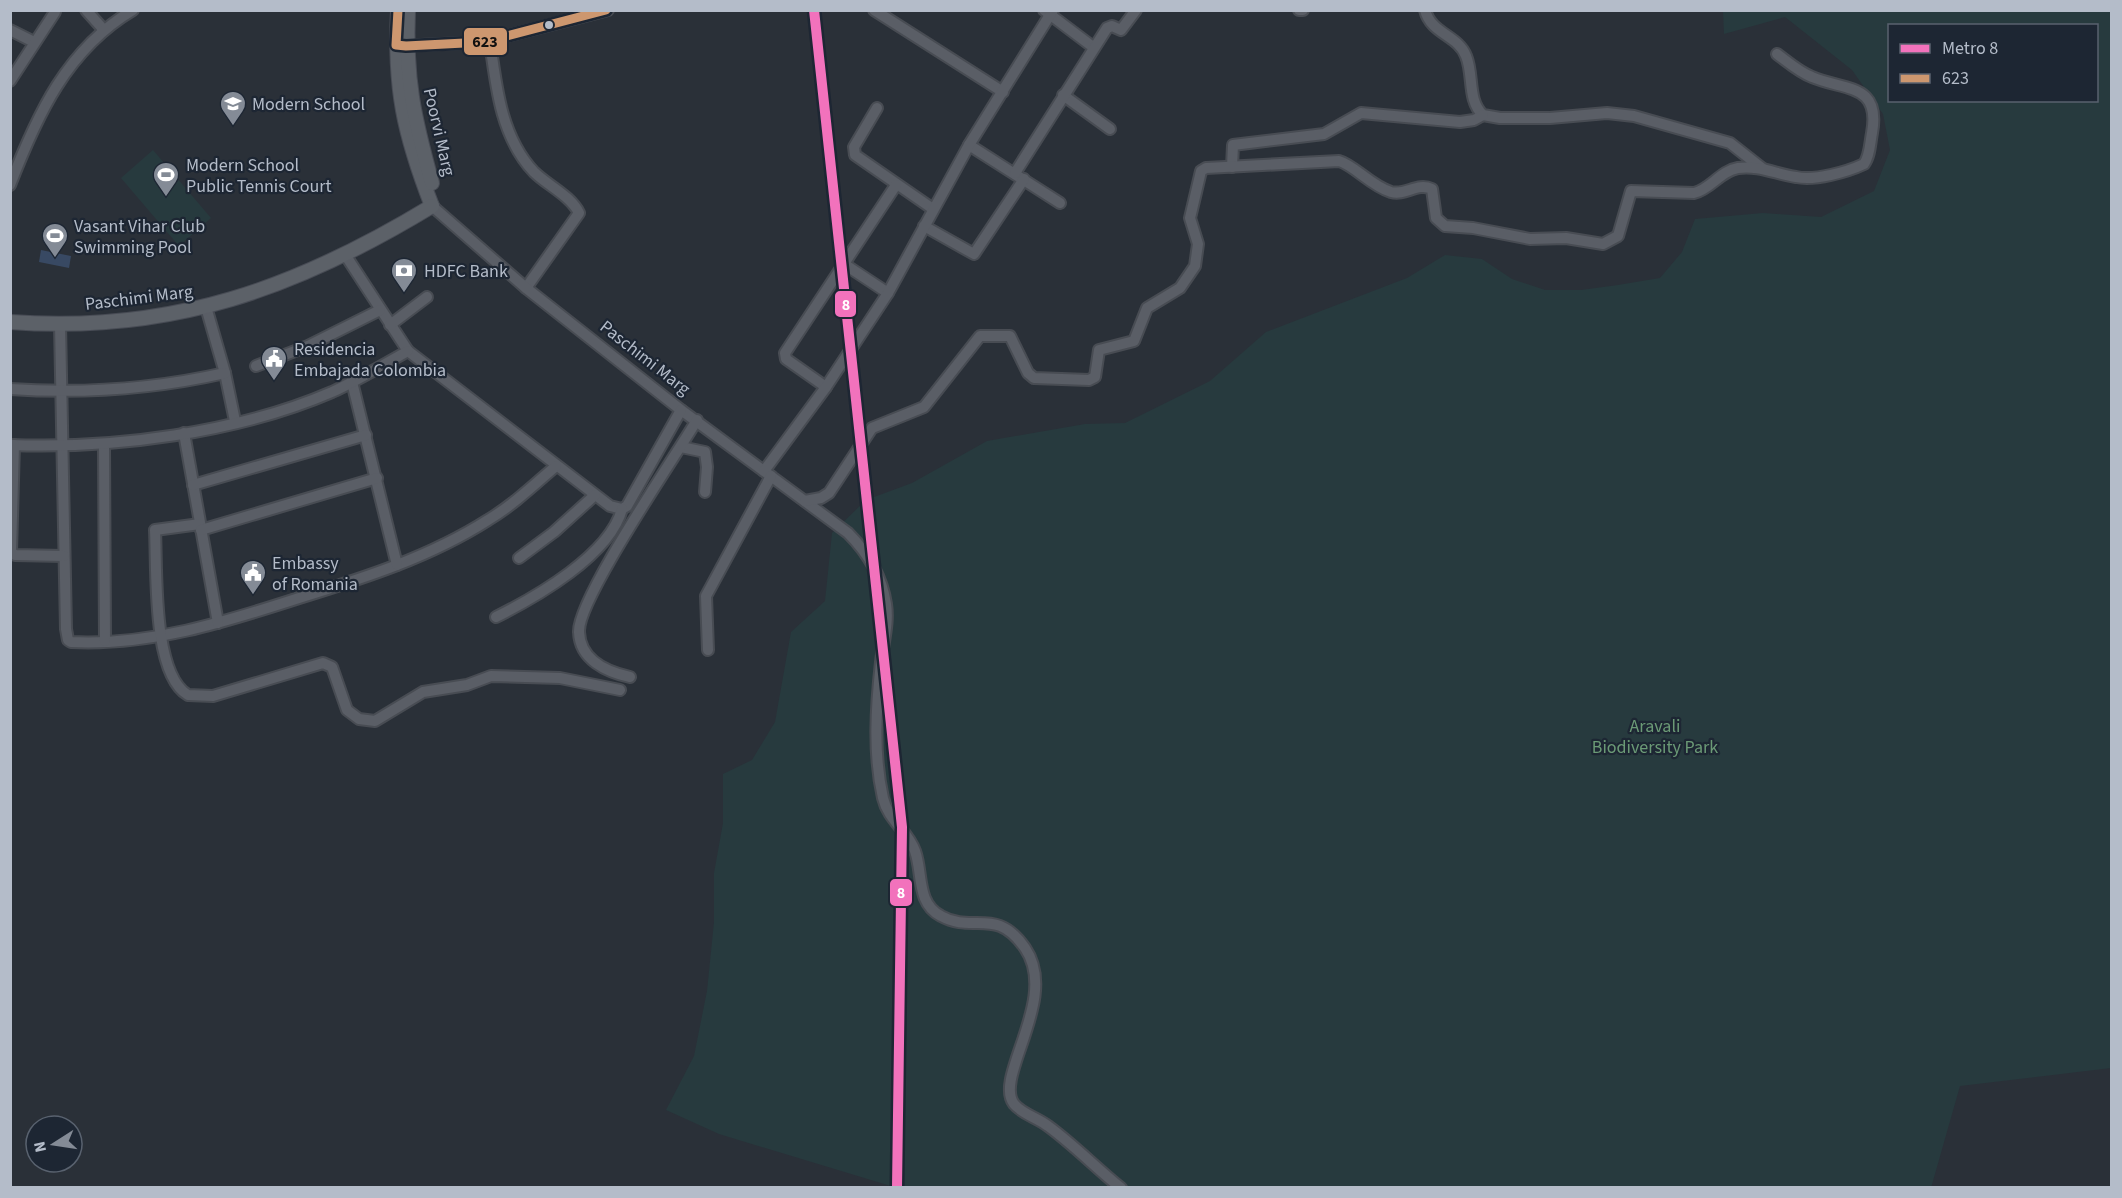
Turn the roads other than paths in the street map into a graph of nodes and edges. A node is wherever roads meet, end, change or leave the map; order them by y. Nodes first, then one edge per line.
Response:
1 (86, 10) edge
2 (134, 10) edge
3 (398, 10) edge
4 (408, 10) edge
5 (589, 10) edge
6 (609, 10) edge
7 (874, 10) edge
8 (1136, 10) edge
9 (1425, 10) edge
10 (55, 12) edge
11 (1049, 12) edge
12 (103, 29) junction
13 (10, 30) edge
14 (490, 41) junction
15 (34, 42) junction
16 (402, 43) junction
17 (1093, 47) junction
18 (1777, 54) dead end
19 (10, 81) edge
20 (1003, 92) junction
21 (1063, 95) junction
22 (877, 108) dead end
23 (1483, 115) junction
24 (1110, 129) dead end
25 (969, 145) junction
26 (1232, 167) junction
27 (1763, 169) junction
28 (1019, 176) junction
29 (10, 185) edge
30 (896, 185) junction
31 (1060, 203) dead end
32 (430, 207) junction
33 (933, 209) junction
34 (924, 226) junction
35 (346, 256) junction
36 (844, 264) junction
37 (526, 288) junction
38 (888, 293) junction
39 (428, 297) dead end
40 (206, 307) junction
41 (380, 310) junction
42 (10, 322) edge
43 (60, 324) junction
44 (390, 325) junction
45 (408, 351) junction
46 (256, 366) dead end
47 (225, 373) junction
48 (352, 382) junction
49 (826, 387) junction
50 (10, 389) edge
51 (61, 390) junction
52 (681, 410) junction
53 (697, 420) junction
54 (235, 421) junction
55 (184, 433) junction
56 (366, 435) junction
57 (104, 444) junction
58 (12, 445) edge
59 (61, 445) junction
60 (681, 447) junction
61 (556, 466) junction
62 (767, 474) junction
63 (377, 478) junction
64 (193, 485) junction
65 (705, 492) dead end
66 (595, 495) junction
67 (805, 501) junction
68 (622, 509) junction
69 (201, 527) junction
70 (64, 556) junction
71 (519, 558) dead end
72 (397, 565) junction
73 (496, 617) dead end
74 (218, 623) junction
75 (160, 638) junction
76 (105, 641) junction
77 (708, 650) dead end
78 (630, 677) dead end
79 (620, 690) dead end
80 (1121, 1188) edge

1 - 12 street
2 - 12 street
3 - 16 main road, Poorvi Marg
4 - 16 main road, Poorvi Marg
5 - 16 street
6 - 14 street
7 - 20 street
8 - 17 street
9 - 23 street
10 - 15 street
11 - 17 street
11 - 20 street
12 - 29 street
13 - 15 street
14 - 16 street
14 - 37 street
15 - 19 street
16 - 32 main road, Poorvi Marg
17 - 21 street
18 - 27 street
20 - 25 street
21 - 24 street
21 - 28 street
22 - 30 street
23 - 26 street
23 - 27 street
25 - 28 street
25 - 33 street
26 - 27 street
26 - 67 street
28 - 31 street
28 - 34 street
30 - 33 street
30 - 36 street
32 - 35 main road, Paschimi Marg
32 - 37 street, Paschimi Marg
33 - 34 street
34 - 38 street
35 - 40 main road, Paschimi Marg
35 - 41 street
36 - 38 street
36 - 49 street
37 - 52 street, Paschimi Marg
38 - 49 street
39 - 44 street
40 - 43 main road, Paschimi Marg
40 - 47 street
41 - 44 street
41 - 46 street
42 - 43 main road, Paschimi Marg
43 - 51 street
44 - 45 street
45 - 48 street
45 - 61 street
47 - 51 street
47 - 54 street
48 - 54 street
48 - 56 street
49 - 62 street
50 - 51 street
51 - 59 street
52 - 53 street, Paschimi Marg
52 - 68 street
53 - 60 street
53 - 62 street, Paschimi Marg
54 - 55 street
55 - 57 street
55 - 64 street
56 - 63 street
56 - 64 street
57 - 59 street
57 - 76 street
58 - 59 street
58 - 70 street
59 - 70 street
60 - 65 street
60 - 78 street
61 - 66 street
61 - 72 street
62 - 67 street, Paschimi Marg
62 - 77 street
63 - 69 street
63 - 72 street
64 - 69 street
66 - 68 street
66 - 71 street
67 - 80 street, Paschimi Marg
68 - 73 street
69 - 74 street
69 - 75 street
70 - 76 street
72 - 74 street
74 - 75 street
75 - 76 street
75 - 79 street

